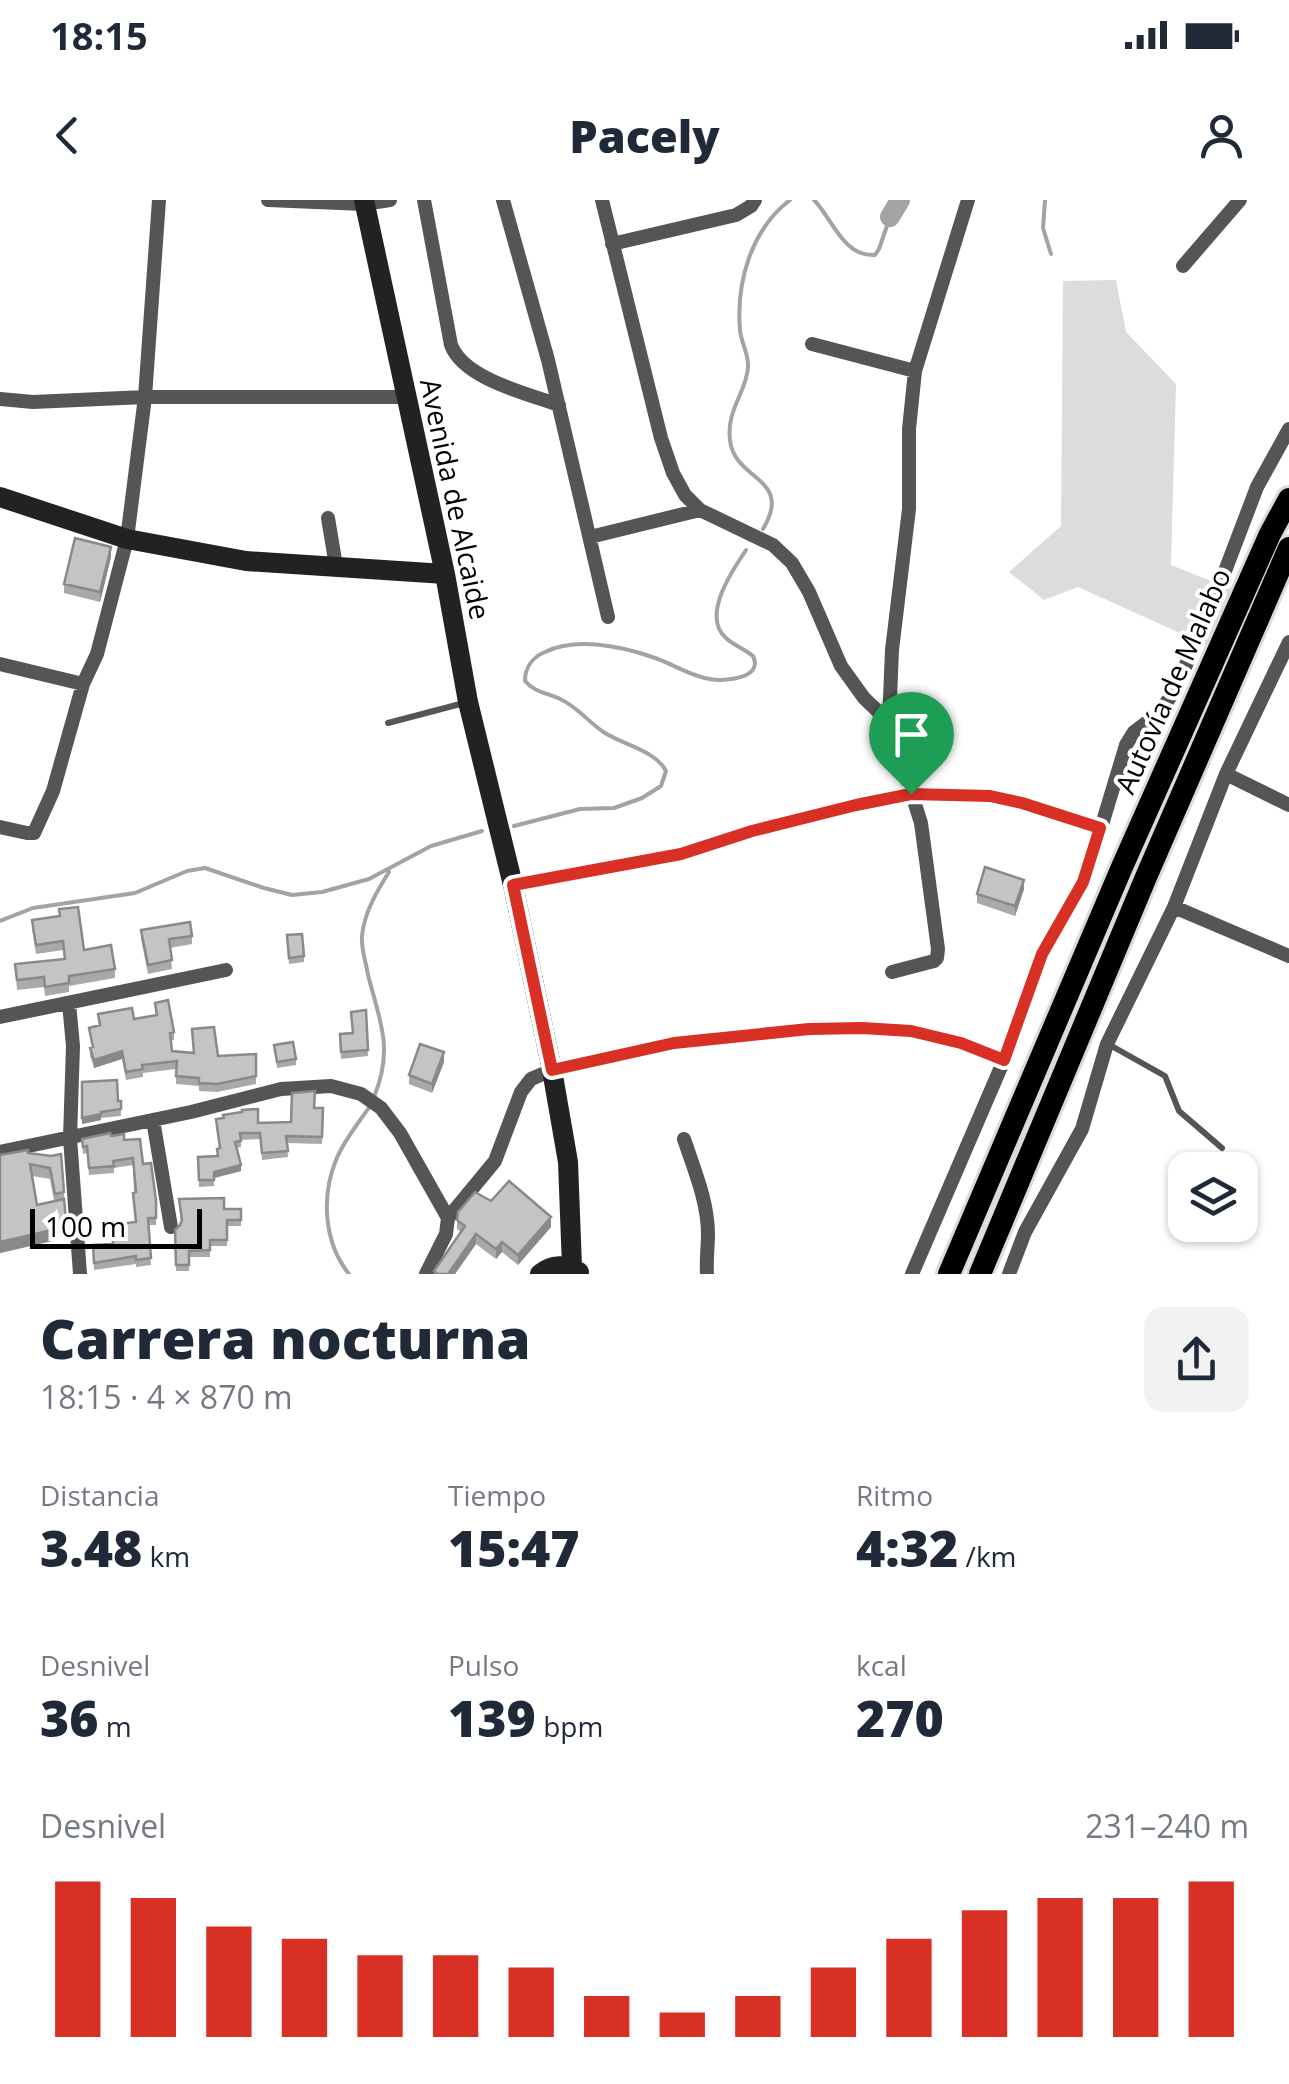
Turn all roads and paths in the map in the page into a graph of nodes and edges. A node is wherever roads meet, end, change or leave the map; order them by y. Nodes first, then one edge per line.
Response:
1 (159, 200) edge
2 (268, 200) edge
3 (390, 200) edge
4 (424, 200) edge
5 (503, 200) edge
6 (602, 200) edge
7 (754, 200) edge
8 (968, 200) edge
9 (1240, 200) edge
10 (364, 202) edge
11 (612, 244) junction
12 (1183, 266) dead end
13 (812, 344) dead end
14 (915, 370) junction
15 (145, 397) junction
16 (405, 397) junction
17 (0, 399) edge
18 (559, 405) junction
19 (1289, 430) edge
20 (0, 497) edge
21 (1289, 499) edge
22 (700, 510) junction
23 (328, 518) dead end
24 (590, 537) junction
25 (128, 539) junction
26 (1289, 548) edge
27 (336, 566) junction
28 (444, 574) junction
29 (608, 618) dead end
30 (1289, 642) edge
31 (0, 664) edge
32 (83, 684) junction
33 (468, 702) junction
34 (889, 722) junction
35 (388, 724) dead end
36 (1226, 774) junction
37 (911, 794) junction
38 (1289, 806) edge
39 (0, 826) edge
40 (1100, 828) junction
41 (513, 885) junction
42 (1174, 907) junction
43 (1289, 956) edge
44 (226, 970) dead end
45 (892, 972) dead end
46 (69, 1002) junction
47 (0, 1017) edge
48 (1107, 1044) junction
49 (1004, 1060) junction
50 (552, 1070) junction
51 (153, 1120) junction
52 (70, 1138) junction
53 (684, 1139) dead end
54 (1222, 1148) dead end
55 (0, 1152) edge
56 (448, 1218) junction
57 (171, 1227) dead end
58 (577, 1271) edge
59 (80, 1274) edge
60 (426, 1274) edge
61 (540, 1274) edge
62 (707, 1274) edge
63 (912, 1274) edge
64 (949, 1274) edge
65 (980, 1274) edge
66 (1008, 1274) edge

1 - 15 street
2 - 10 street
3 - 10 street
4 - 18 street
5 - 18 street
6 - 11 street
7 - 11 street
8 - 14 street
9 - 12 street
10 - 16 main road, Avenida de Alcaide
11 - 22 street
13 - 14 street
14 - 34 street
15 - 16 street
15 - 17 street
15 - 25 street
16 - 28 main road, Avenida de Alcaide
18 - 24 street
19 - 40 street
20 - 25 main road
21 - 64 main road, Autovía de Malabo
22 - 24 street
22 - 34 street
23 - 27 street
24 - 29 street
25 - 27 main road
25 - 32 street
26 - 65 main road, Autovía de Malabo
27 - 28 main road
28 - 33 main road, Avenida de Alcaide
30 - 36 street
31 - 32 street
32 - 39 street
33 - 35 lane
33 - 41 main road, Avenida de Alcaide
34 - 37 street
36 - 38 street
36 - 42 street
37 - 40 street
37 - 41 street
37 - 45 street
40 - 49 street
41 - 50 main road
42 - 43 street
42 - 48 street
44 - 46 street
46 - 47 street
46 - 52 street
48 - 54 lane
48 - 66 street
49 - 50 street
49 - 63 street
50 - 56 street
50 - 58 main road
51 - 52 street
51 - 56 street
51 - 57 street
52 - 55 street
52 - 59 street
53 - 62 street
56 - 60 street
58 - 61 main road

